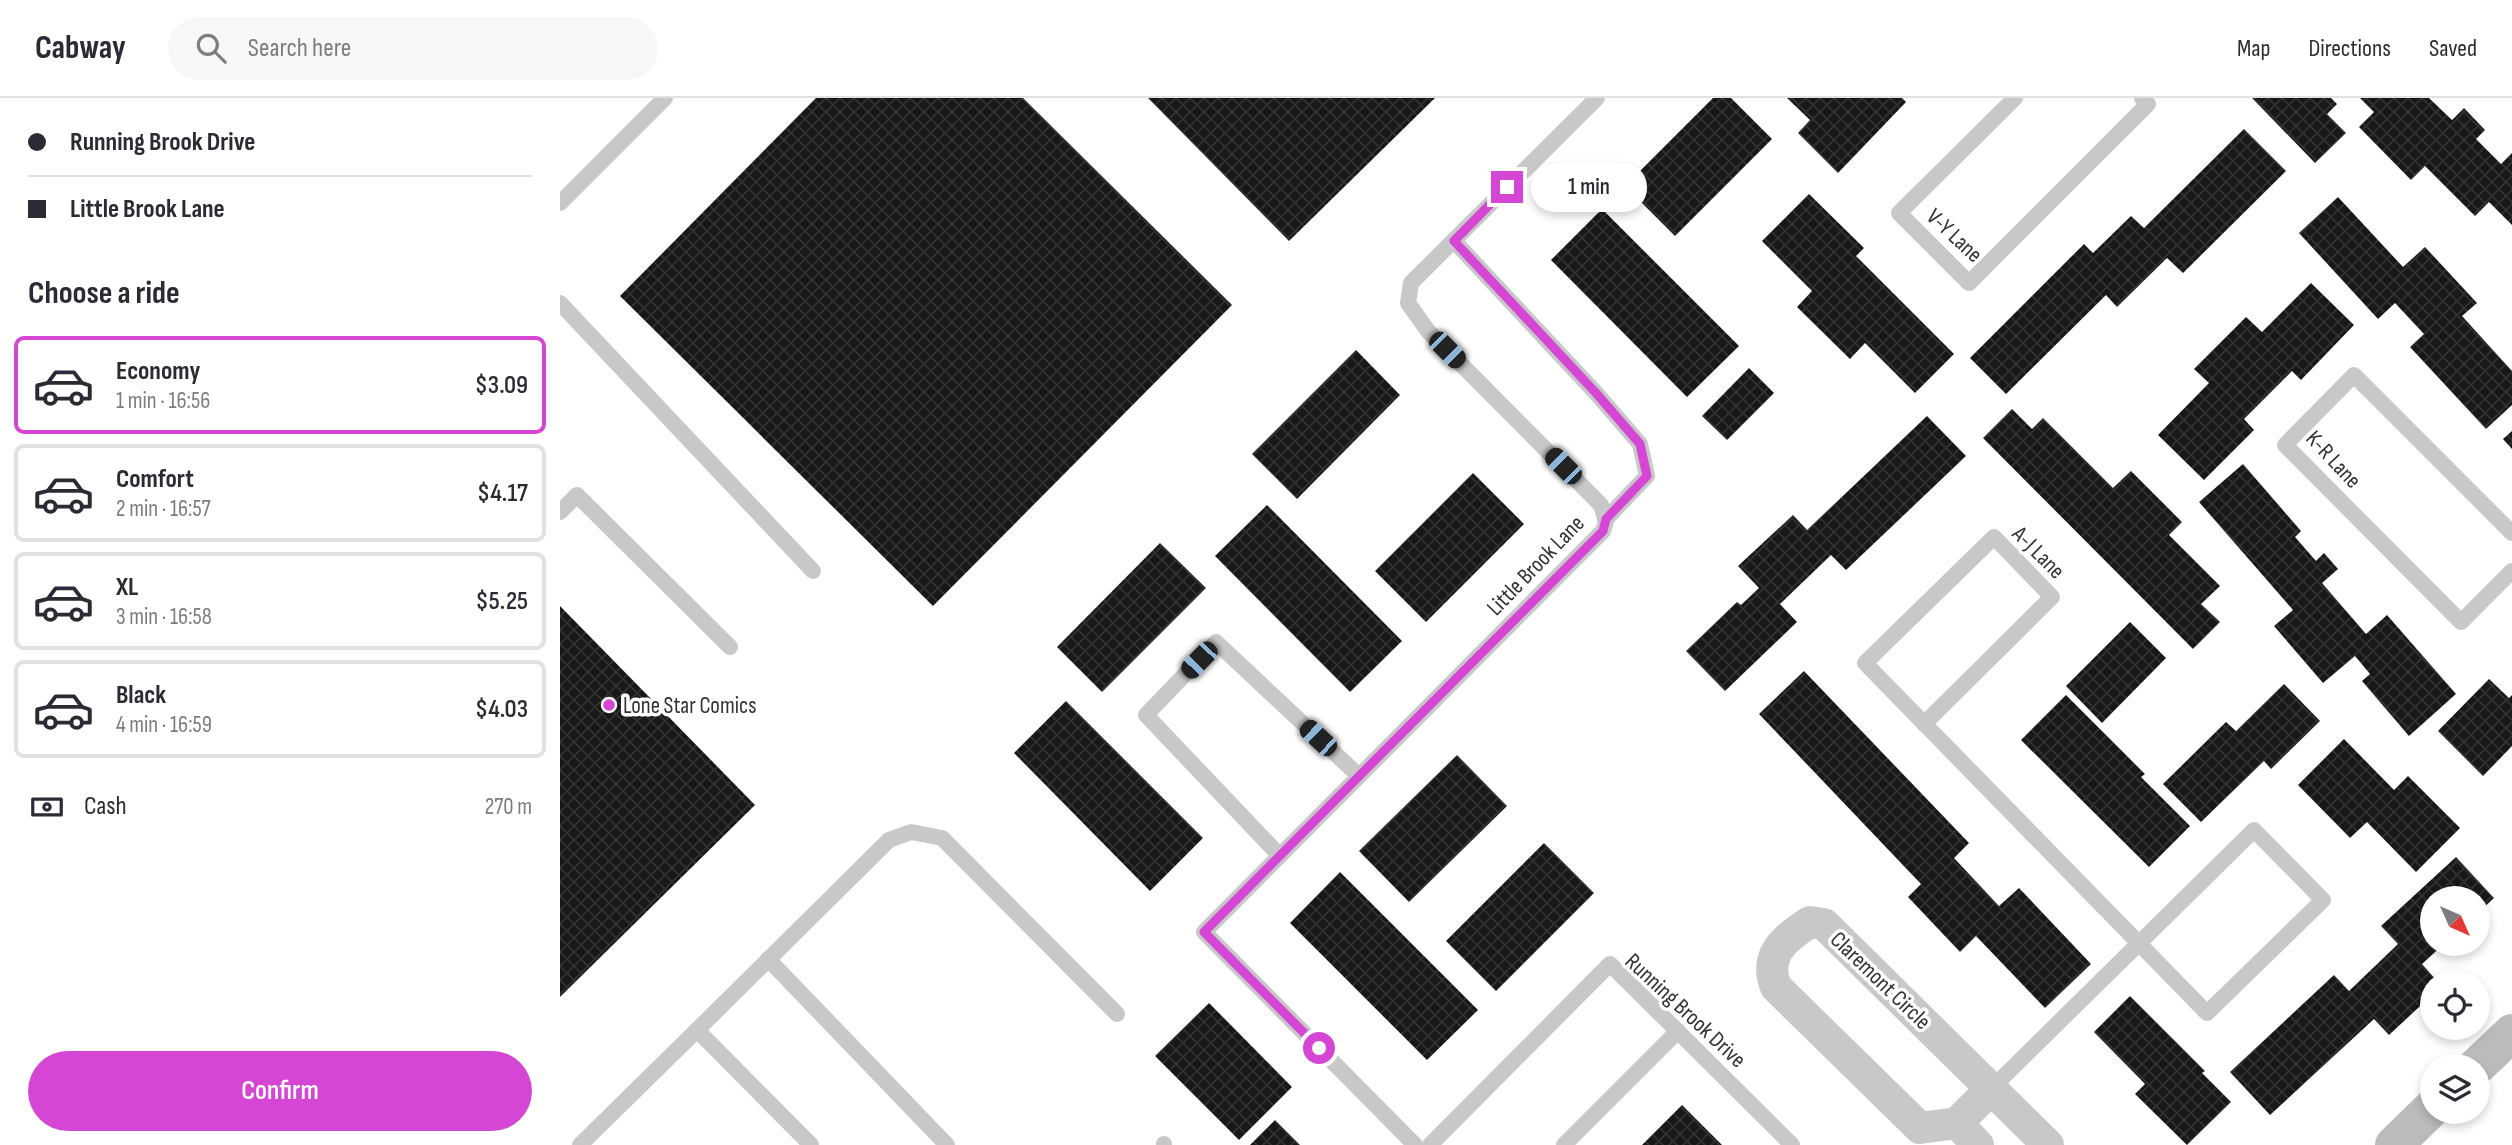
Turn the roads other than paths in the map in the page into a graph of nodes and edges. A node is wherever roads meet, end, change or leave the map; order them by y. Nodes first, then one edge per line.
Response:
1 (665, 98) edge
2 (1597, 98) edge
3 (2015, 98) edge
4 (2142, 98) edge
5 (560, 203) edge
6 (1454, 241) junction
7 (560, 303) edge
8 (560, 512) edge
9 (1606, 519) junction
10 (2512, 533) edge
11 (813, 571) dead end
12 (2512, 571) edge
13 (730, 647) dead end
14 (1924, 723) junction
15 (1359, 776) junction
16 (1280, 856) junction
17 (2139, 943) junction
18 (768, 959) junction
19 (1117, 1014) dead end
20 (697, 1030) junction
21 (1678, 1031) junction
22 (2512, 1033) edge
23 (2490, 1054) edge
24 (1992, 1088) junction
25 (2420, 1120) edge
26 (1968, 1134) edge
27 (580, 1145) edge
28 (811, 1145) edge
29 (947, 1145) edge
30 (1415, 1145) edge
31 (1430, 1145) edge
32 (1564, 1145) edge
33 (1792, 1145) edge
34 (2048, 1145) edge
35 (2394, 1145) edge

1 - 5 lane
2 - 6 lane, Little Brook Lane
3 - 4 lane, V-Y Lane
6 - 9 lane
6 - 9 lane, Little Brook Lane
7 - 11 lane
8 - 13 lane
9 - 15 lane, Little Brook Lane
10 - 12 lane, K-R Lane
14 - 14 lane, A-J Lane
14 - 17 lane, A-J Lane
15 - 16 lane, Little Brook Lane
15 - 16 lane
16 - 30 lane, Little Brook Lane
17 - 17 lane, A-J Lane
17 - 24 lane, A-J Lane
18 - 19 lane
18 - 20 lane
18 - 29 lane
20 - 27 lane
20 - 28 lane
21 - 31 lane, Running Brook Drive
21 - 32 lane
21 - 33 lane, Running Brook Drive
22 - 23 main road
24 - 26 street, Claremont Circle
24 - 26 street, Claremont Circle
24 - 34 street
25 - 35 main road

